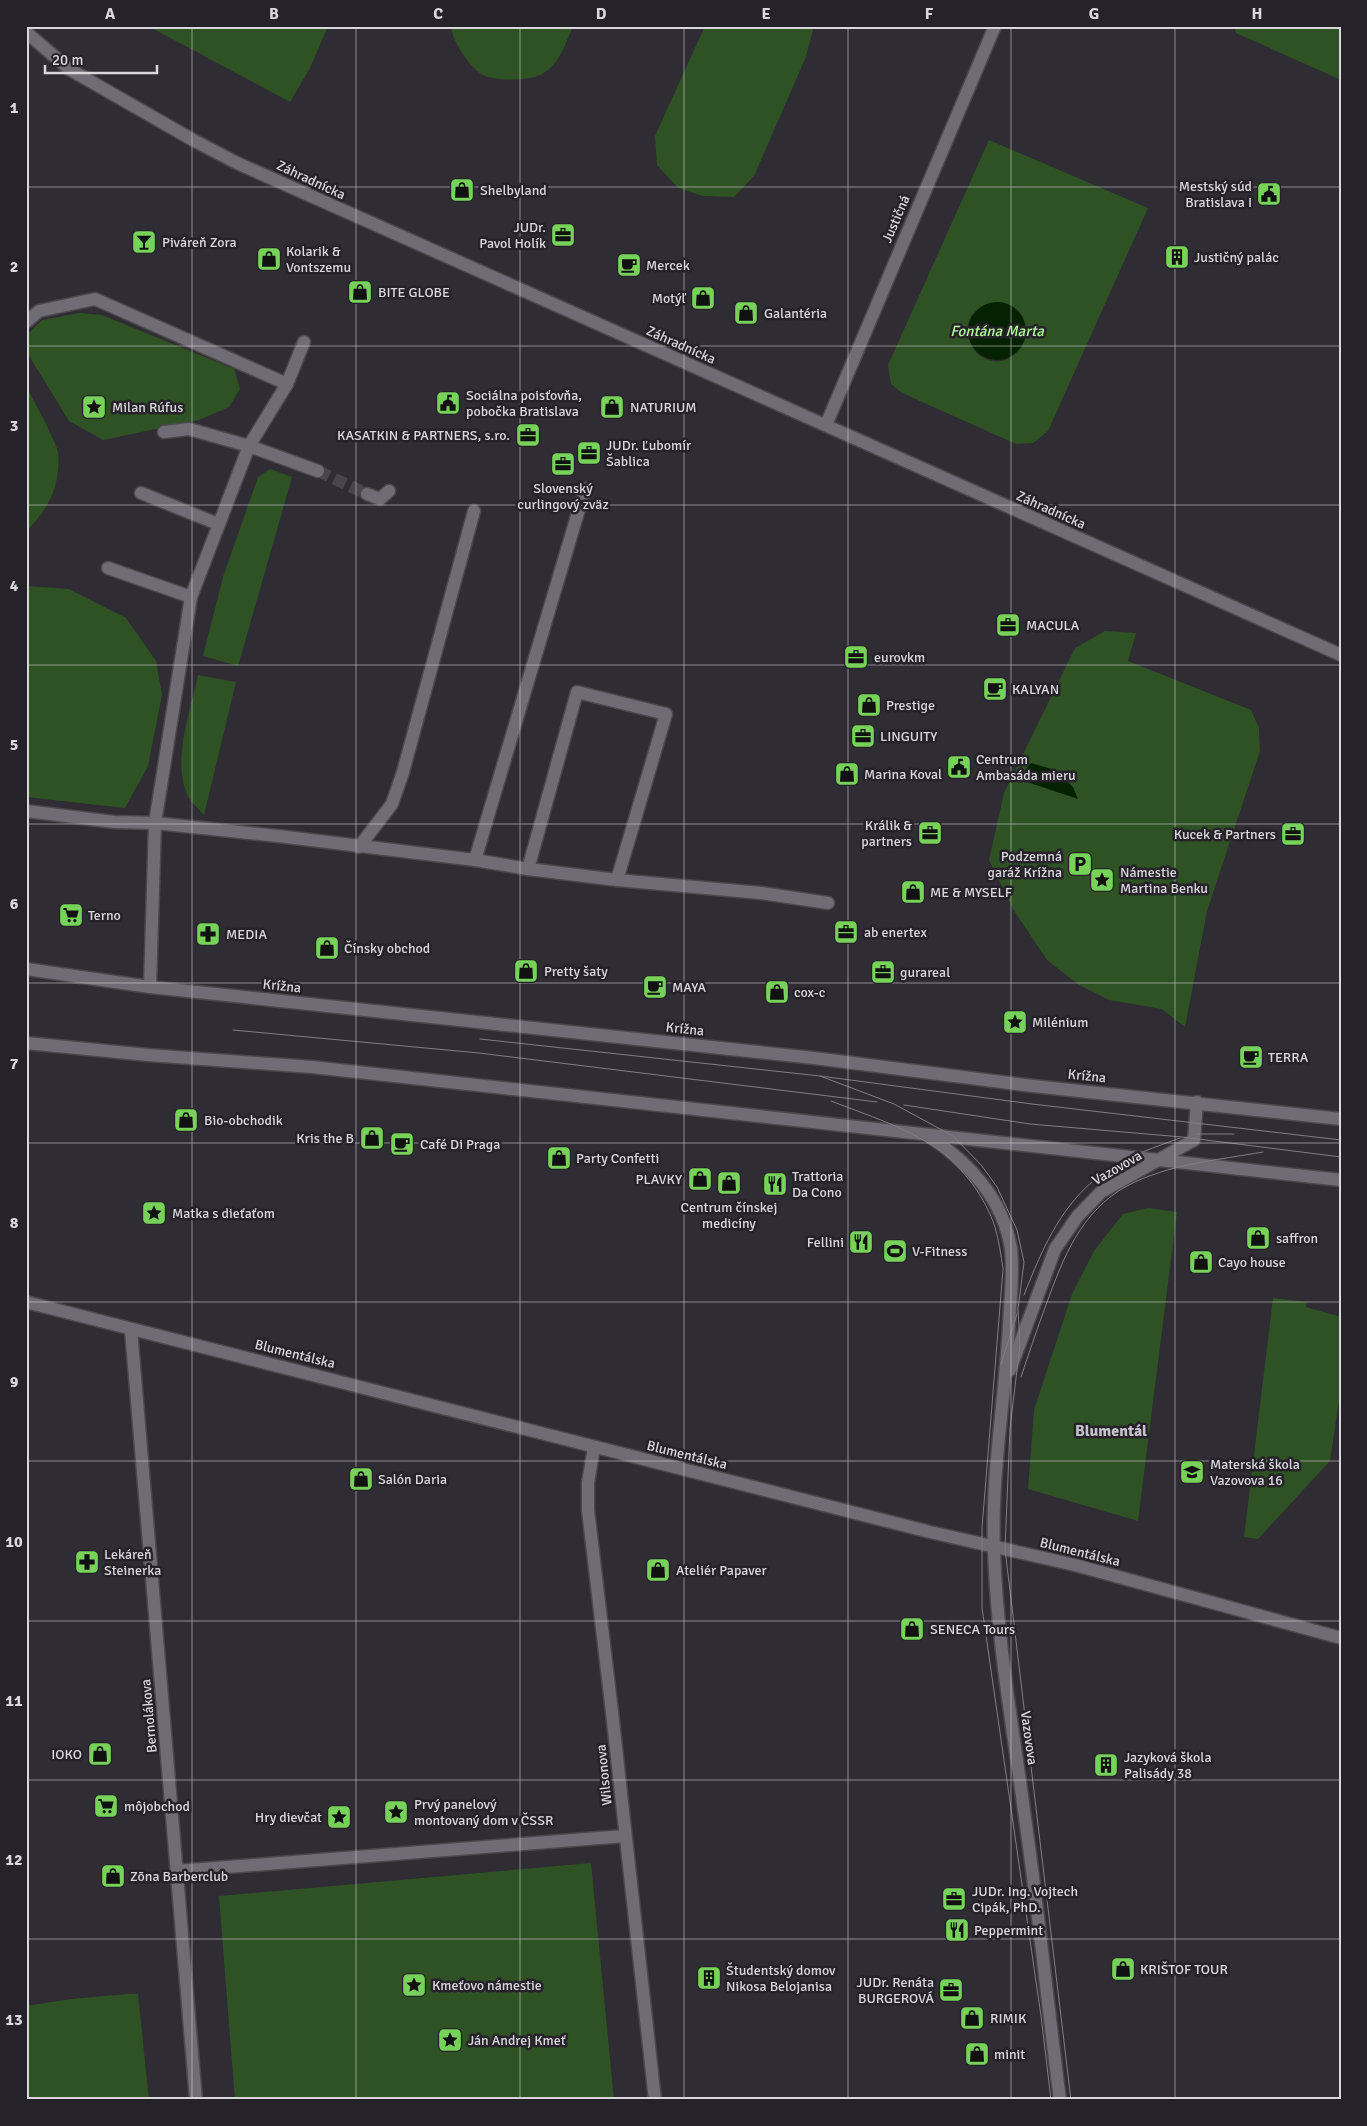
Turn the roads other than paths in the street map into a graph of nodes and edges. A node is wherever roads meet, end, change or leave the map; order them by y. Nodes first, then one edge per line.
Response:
1 (995, 26) edge
2 (26, 32) edge
3 (26, 322) edge
4 (304, 342) dead end
5 (287, 384) junction
6 (826, 425) junction
7 (164, 432) dead end
8 (249, 446) junction
9 (318, 471) tunnel mouth
10 (585, 489) dead end
11 (389, 491) dead end
12 (141, 493) dead end
13 (367, 494) tunnel mouth
14 (474, 511) dead end
15 (218, 524) junction
16 (108, 568) dead end
17 (191, 597) junction
18 (1341, 655) edge
19 (26, 811) edge
20 (155, 823) junction
21 (359, 847) junction
22 (475, 860) junction
23 (528, 869) junction
24 (617, 880) junction
25 (828, 903) dead end
26 (26, 969) edge
27 (150, 987) junction
28 (26, 1043) edge
29 (1197, 1102) junction
30 (1341, 1119) edge
31 (926, 1133) junction
32 (1162, 1159) junction
33 (1341, 1180) edge
34 (26, 1302) edge
35 (131, 1330) junction
36 (1006, 1379) junction
37 (594, 1447) junction
38 (994, 1547) junction
39 (1341, 1638) edge
40 (625, 1836) junction
41 (177, 1871) junction
42 (196, 2100) edge
43 (655, 2100) edge
44 (1060, 2100) edge

1 - 6 street, Justičná
2 - 6 street, Záhradnícka
3 - 5 street
4 - 5 street
5 - 8 street
6 - 18 street, Záhradnícka
7 - 8 street
8 - 9 street
8 - 15 street
10 - 22 street
11 - 13 street
12 - 15 street
14 - 21 street
15 - 17 street
16 - 17 street
17 - 20 street
19 - 20 street
20 - 21 street
20 - 27 street
21 - 22 street
22 - 23 street
23 - 24 street
23 - 24 street
24 - 25 street
26 - 27 street, Krížna
27 - 29 street, Krížna
28 - 31 street
29 - 30 street, Krížna
29 - 32 street, Vazovova
31 - 32 street
31 - 36 street, Vazovova
32 - 33 street
32 - 36 street, Vazovova
34 - 35 street, Blumentálska
35 - 37 street, Blumentálska
35 - 41 street, Bernolákova
36 - 38 street, Vazovova
37 - 38 street, Blumentálska
37 - 40 street, Wilsonova
38 - 39 street, Blumentálska
38 - 44 street, Vazovova
40 - 41 street
40 - 43 street, Wilsonova
41 - 42 street, Bernolákova

